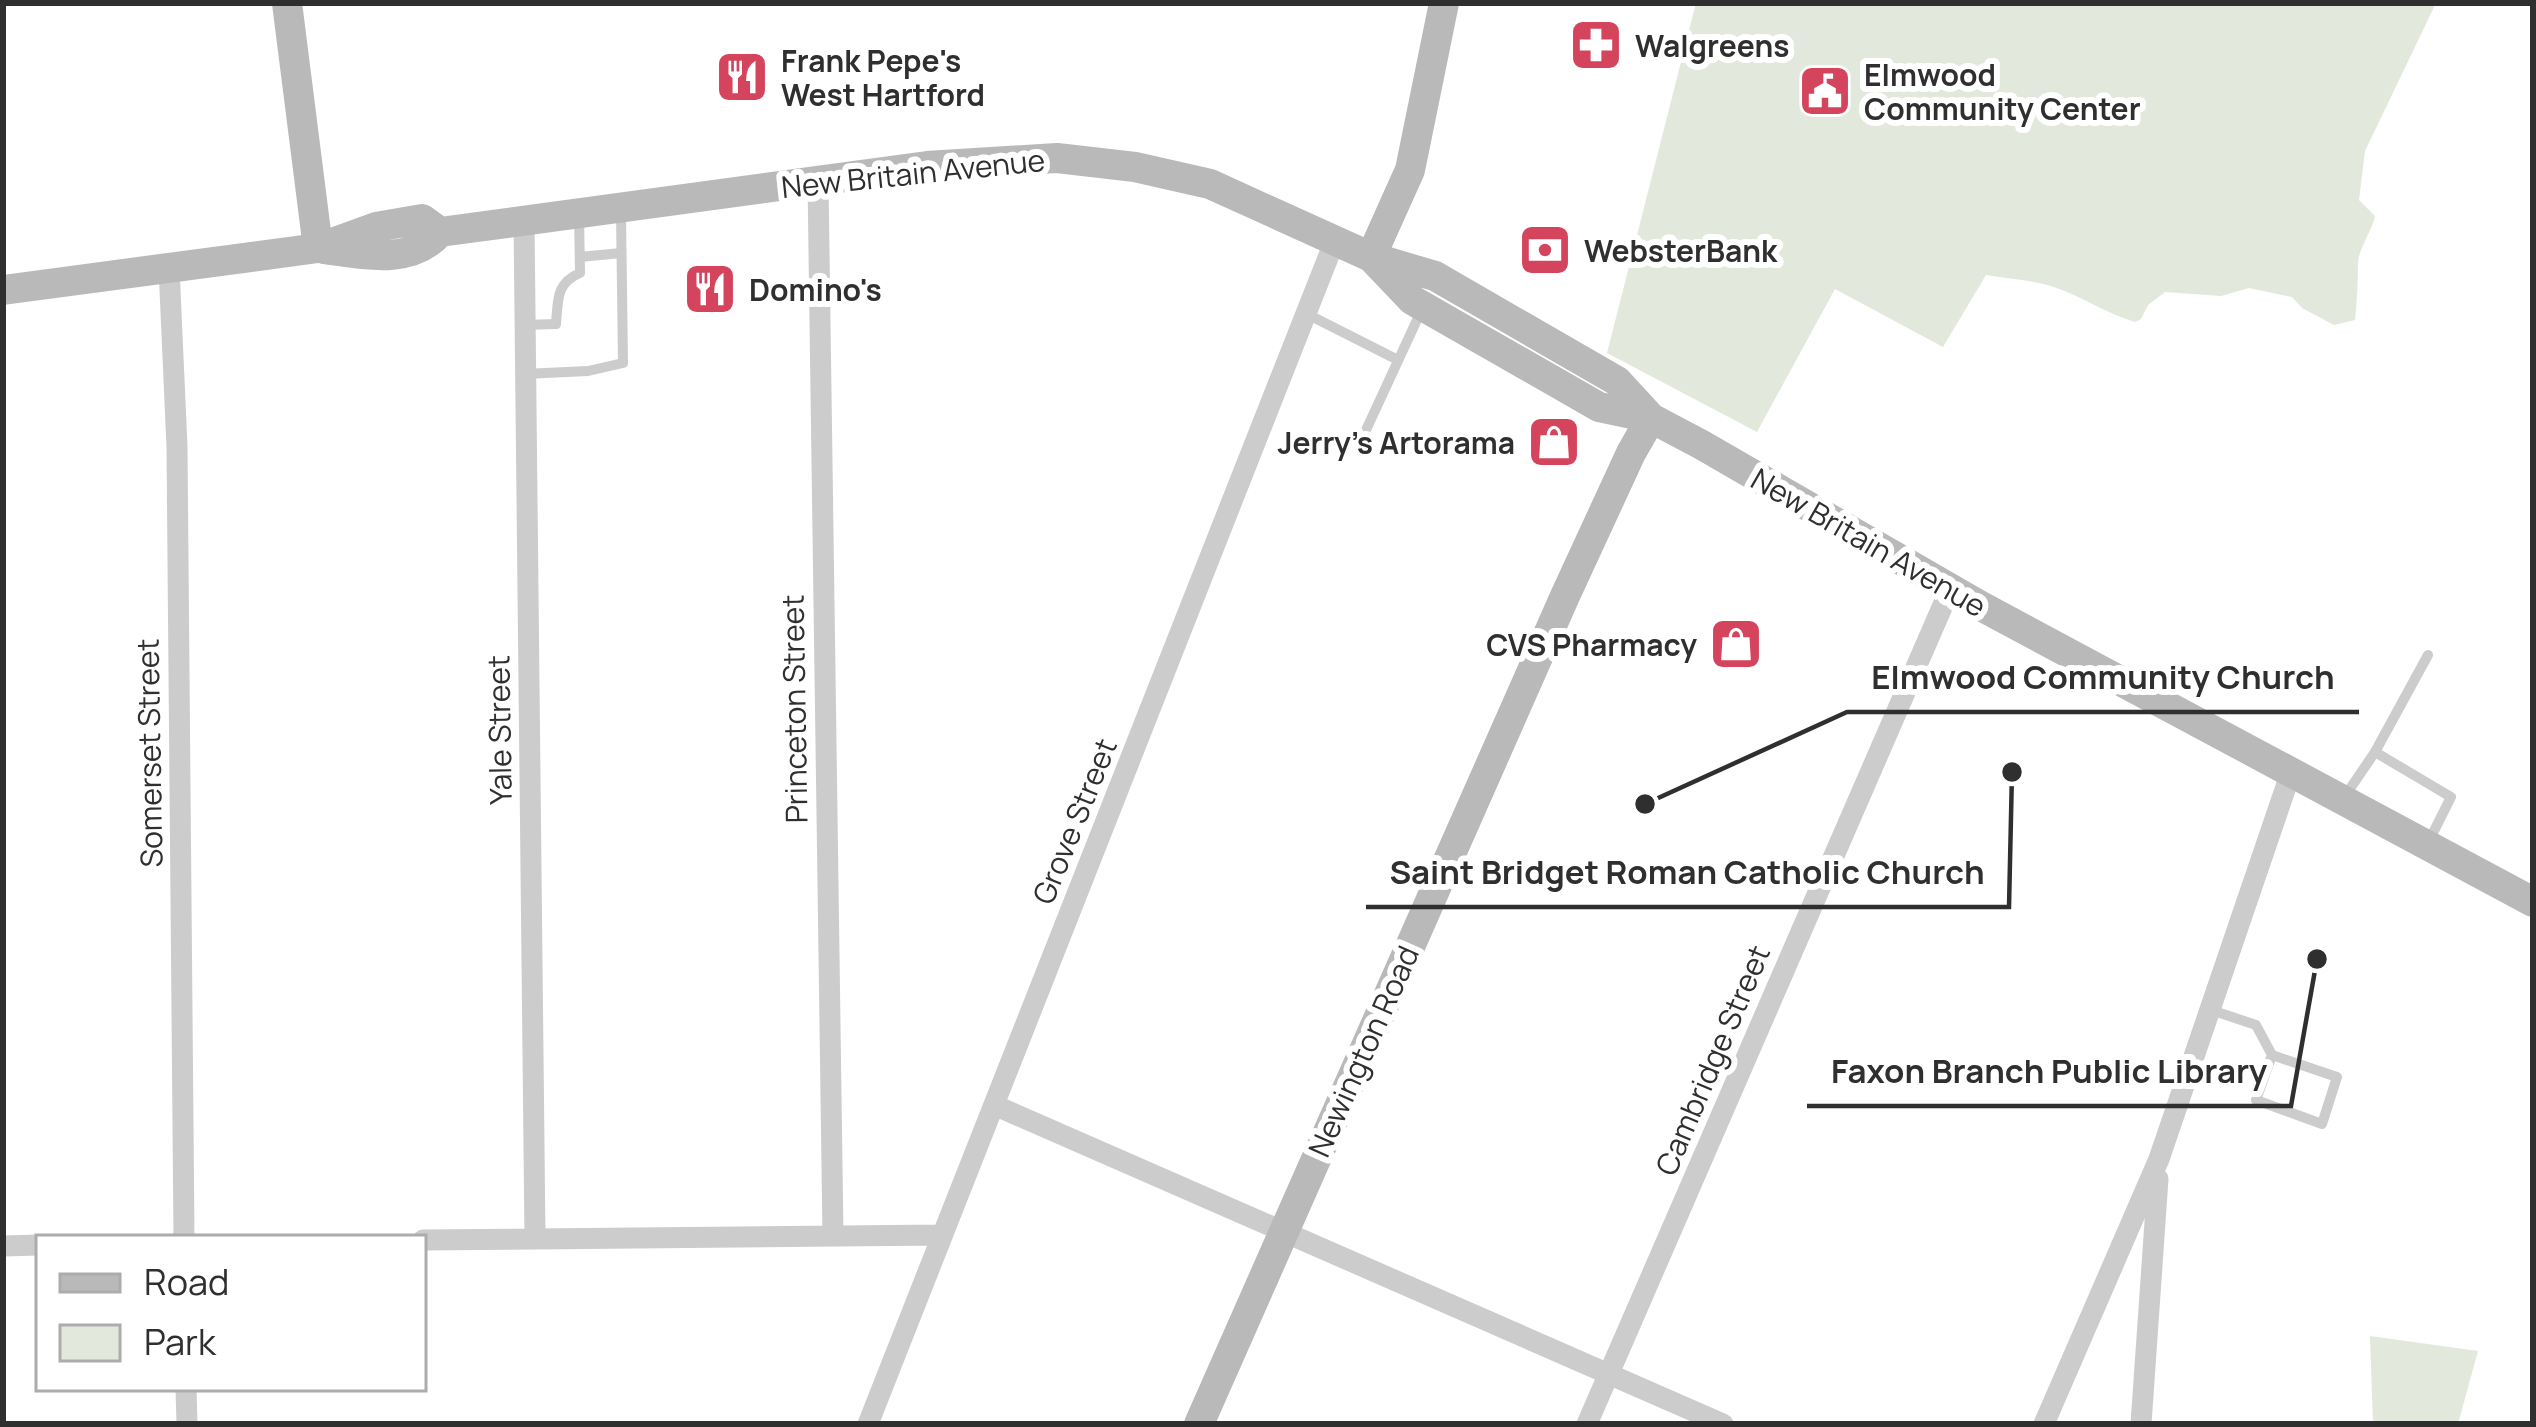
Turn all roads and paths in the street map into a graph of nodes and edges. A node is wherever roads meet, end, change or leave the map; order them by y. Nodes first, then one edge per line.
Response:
1 (286, 3) edge
2 (1444, 3) edge
3 (818, 181) junction
4 (621, 207) junction
5 (579, 213) junction
6 (524, 221) junction
7 (1336, 240) junction
8 (318, 248) junction
9 (622, 253) junction
10 (580, 257) junction
11 (1371, 257) junction
12 (169, 267) junction
13 (3, 290) edge
14 (1423, 306) junction
15 (1307, 314) junction
16 (524, 325) junction
17 (1398, 360) junction
18 (524, 374) junction
19 (1651, 418) junction
20 (1360, 443) dead end
21 (1950, 589) junction
22 (2428, 656) dead end
23 (2375, 752) junction
24 (2290, 775) junction
25 (2342, 801) junction
26 (2427, 846) junction
27 (2533, 902) edge
28 (2211, 1010) junction
29 (2272, 1055) junction
30 (994, 1105) junction
31 (2159, 1159) junction
32 (1284, 1229) junction
33 (184, 1235) edge
34 (942, 1235) junction
35 (832, 1236) junction
36 (535, 1238) junction
37 (426, 1240) edge
38 (3, 1246) edge
39 (36, 1246) edge
40 (1608, 1374) junction
41 (186, 1391) edge
42 (187, 1424) edge
43 (868, 1424) edge
44 (1198, 1424) edge
45 (1587, 1424) edge
46 (1723, 1424) edge
47 (2044, 1424) edge
48 (2141, 1424) edge

1 - 8 main road
2 - 11 main road
3 - 4 main road, New Britain Avenue
3 - 7 main road, New Britain Avenue
3 - 35 street, Princeton Street
4 - 5 main road, New Britain Avenue
4 - 9 lane
5 - 6 main road, New Britain Avenue
5 - 10 lane
6 - 8 main road, New Britain Avenue
6 - 16 street, Yale Street
7 - 11 main road, New Britain Avenue
7 - 15 street, Grove Street
8 - 12 main road, New Britain Avenue
9 - 10 lane
9 - 18 lane
10 - 16 lane
11 - 14 main road, New Britain Avenue
11 - 19 main road, New Britain Avenue
12 - 13 main road, New Britain Avenue
12 - 33 street, Somerset Street
14 - 17 lane
14 - 19 main road, New Britain Avenue
15 - 17 lane
15 - 30 street, Grove Street
16 - 18 street, Yale Street
17 - 20 lane
18 - 36 street, Yale Street
19 - 21 main road, New Britain Avenue
19 - 32 main road, Newington Road
21 - 24 main road, New Britain Avenue
21 - 40 street, Cambridge Street
22 - 23 lane
23 - 25 lane
23 - 26 lane
24 - 25 main road, New Britain Avenue
24 - 28 street
25 - 26 main road, New Britain Avenue
26 - 27 main road, New Britain Avenue
28 - 29 lane
28 - 31 street
29 - 29 lane
30 - 32 street
30 - 34 street, Grove Street
31 - 47 street
31 - 48 street
32 - 40 street
32 - 44 main road, Newington Road
34 - 35 street
34 - 43 street, Grove Street
35 - 36 street
36 - 37 street
38 - 39 street
40 - 45 street, Cambridge Street
40 - 46 street
41 - 42 street

